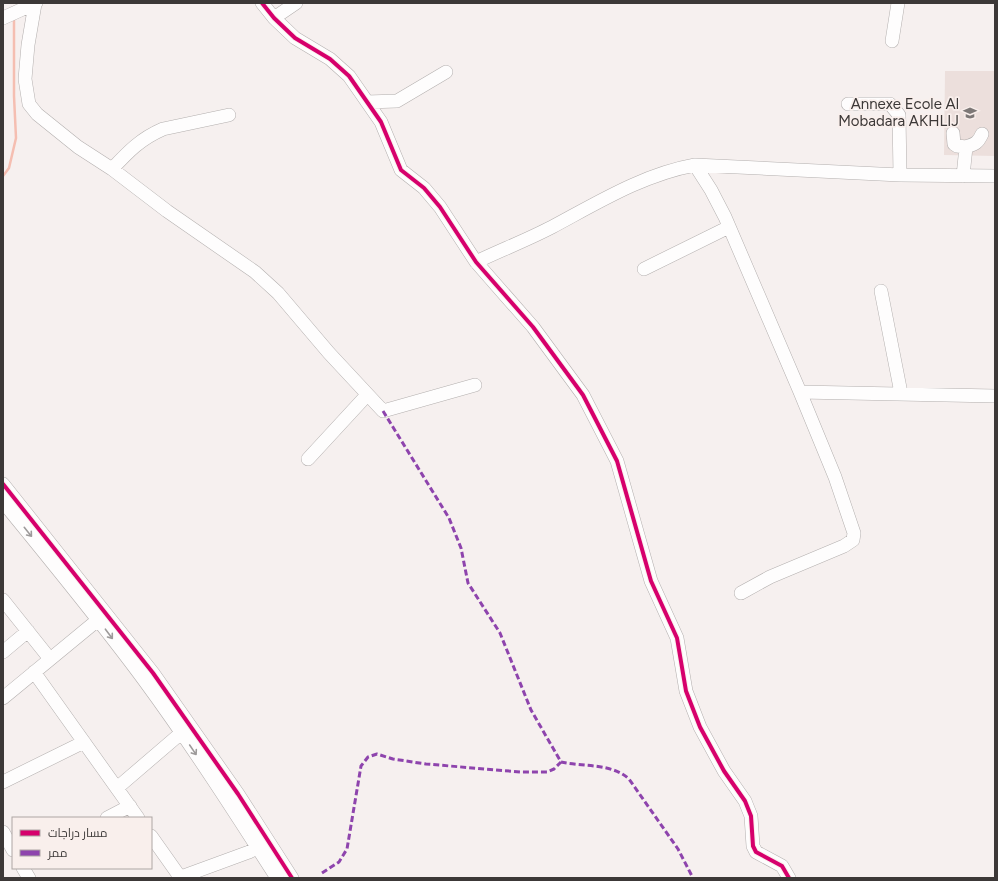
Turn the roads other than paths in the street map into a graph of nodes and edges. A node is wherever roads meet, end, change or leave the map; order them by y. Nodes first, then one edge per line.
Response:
1 (36, 3) edge
2 (262, 3) edge
3 (296, 3) edge
4 (898, 3) edge
5 (3, 18) edge
6 (274, 18) junction
7 (892, 41) dead end
8 (446, 72) dead end
9 (368, 102) junction
10 (848, 104) dead end
11 (230, 115) dead end
12 (953, 133) dead end
13 (982, 134) dead end
14 (966, 147) junction
15 (695, 165) junction
16 (112, 169) junction
17 (900, 175) junction
18 (963, 176) junction
19 (995, 176) edge
20 (729, 227) junction
21 (476, 262) junction
22 (644, 269) dead end
23 (881, 291) dead end
24 (475, 385) dead end
25 (800, 392) junction
26 (901, 393) junction
27 (367, 394) junction
28 (995, 396) edge
29 (308, 459) dead end
30 (3, 484) edge
31 (3, 502) edge
32 (741, 593) dead end
33 (3, 600) edge
34 (102, 616) junction
35 (28, 631) junction
36 (3, 652) edge
37 (50, 659) junction
38 (34, 672) junction
39 (3, 698) edge
40 (186, 730) junction
41 (84, 742) junction
42 (3, 782) edge
43 (117, 788) junction
44 (130, 806) junction
45 (109, 817) edge
46 (137, 817) edge
47 (4, 836) edge
48 (152, 838) edge
49 (263, 845) junction
50 (12, 848) edge
51 (24, 869) edge
52 (29, 878) edge
53 (179, 878) edge
54 (277, 878) edge
55 (292, 878) edge
56 (789, 878) edge

1 - 5 street
1 - 16 street
2 - 6 street
3 - 6 street
4 - 7 street
6 - 9 street
8 - 9 street
9 - 21 street
10 - 17 street
11 - 16 street
12 - 14 street
13 - 14 street
14 - 18 street
15 - 17 street
15 - 20 street
15 - 21 street
16 - 27 street
17 - 18 street
18 - 19 street
20 - 22 street
20 - 25 street
21 - 56 street
23 - 26 street
24 - 27 street
25 - 26 street
25 - 32 street
26 - 28 street
27 - 29 street
30 - 34 street
31 -> 34 street
33 - 35 street
34 - 37 street
34 - 40 street
35 - 36 street
35 - 37 street
37 - 38 street
38 - 39 street
38 - 41 street
40 - 43 street
40 - 49 street
41 - 42 street
41 - 43 street
43 - 44 street
44 - 45 street
44 - 46 street
47 - 50 street
48 - 53 street
49 - 53 street
49 - 54 street
49 - 55 street
51 - 52 street

